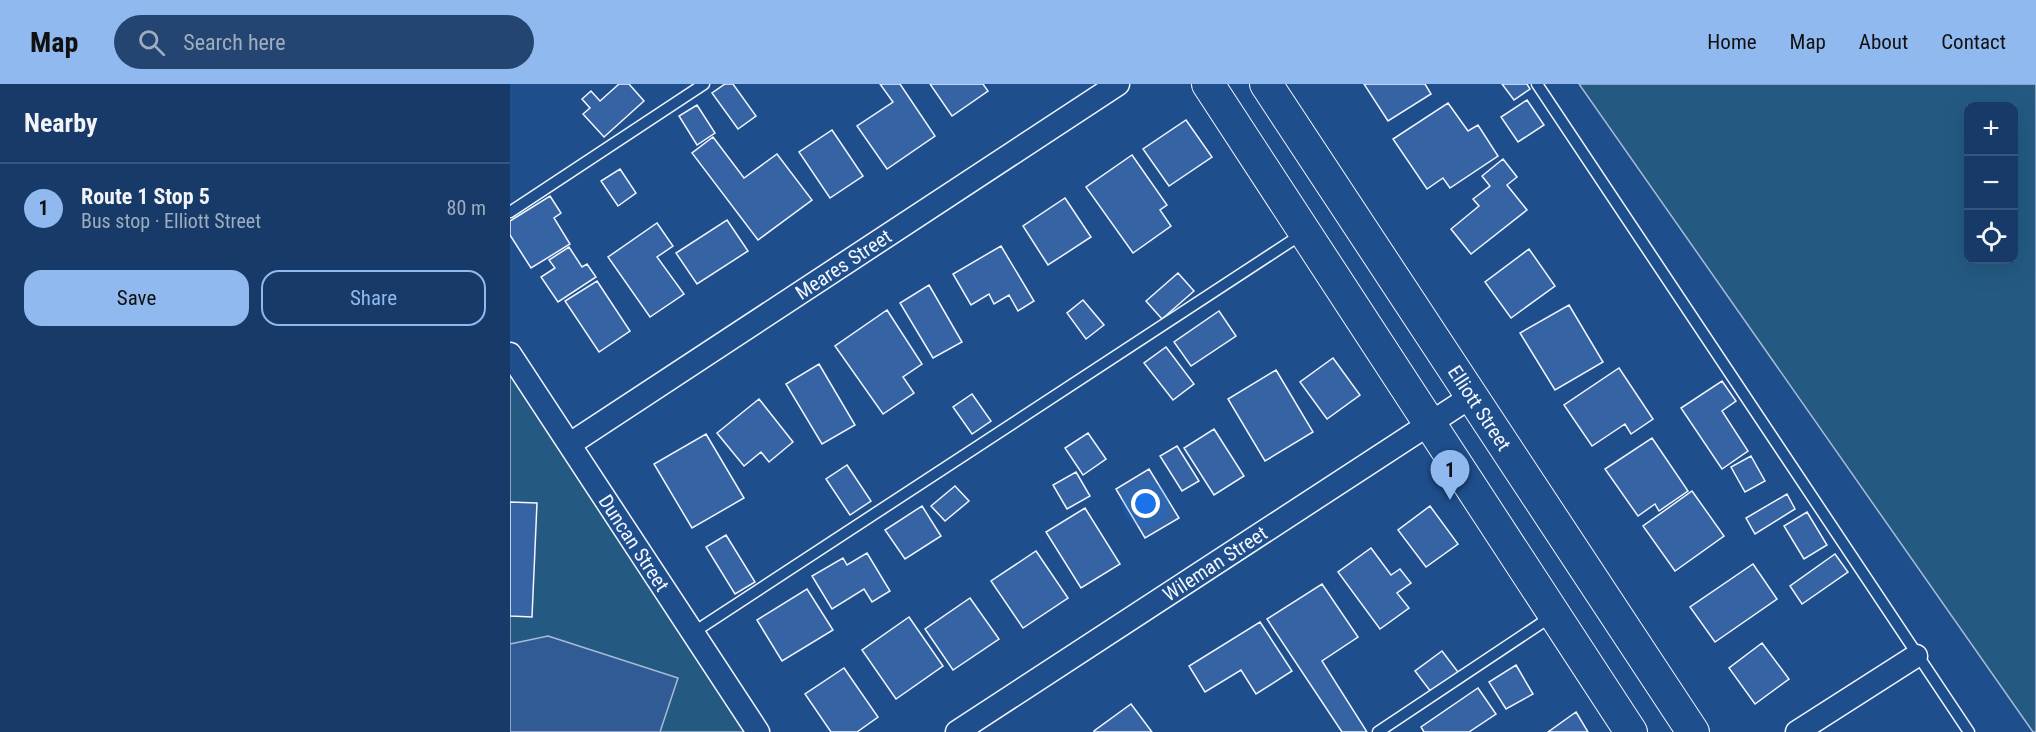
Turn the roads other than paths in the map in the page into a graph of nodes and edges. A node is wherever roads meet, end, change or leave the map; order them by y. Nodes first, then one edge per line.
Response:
1 (704, 84) edge
2 (1118, 84) edge
3 (1208, 84) edge
4 (1266, 84) edge
5 (1537, 84) edge
6 (510, 212) edge
7 (1305, 232) junction
8 (510, 354) edge
9 (1472, 396) junction
10 (1430, 422) junction
11 (570, 444) junction
12 (1555, 615) junction
13 (694, 632) junction
14 (1916, 656) junction
15 (758, 732) edge
16 (957, 732) edge
17 (1378, 732) edge
18 (1631, 732) edge
19 (1693, 732) edge
20 (1797, 732) edge
21 (1969, 732) edge

1 - 6 lane
2 - 11 street, Meares Street
3 - 7 main road
4 - 9 main road, Elliott Street
5 - 14 lane
7 - 10 main road
7 - 13 lane
8 - 11 street, Duncan Street
9 - 10 street, Wileman Street
9 - 19 main road, Elliott Street
10 - 12 main road
10 - 16 street, Wileman Street
11 - 13 street, Duncan Street
12 - 17 lane
12 - 18 main road
13 - 15 street, Duncan Street
14 - 20 street
14 - 21 lane

